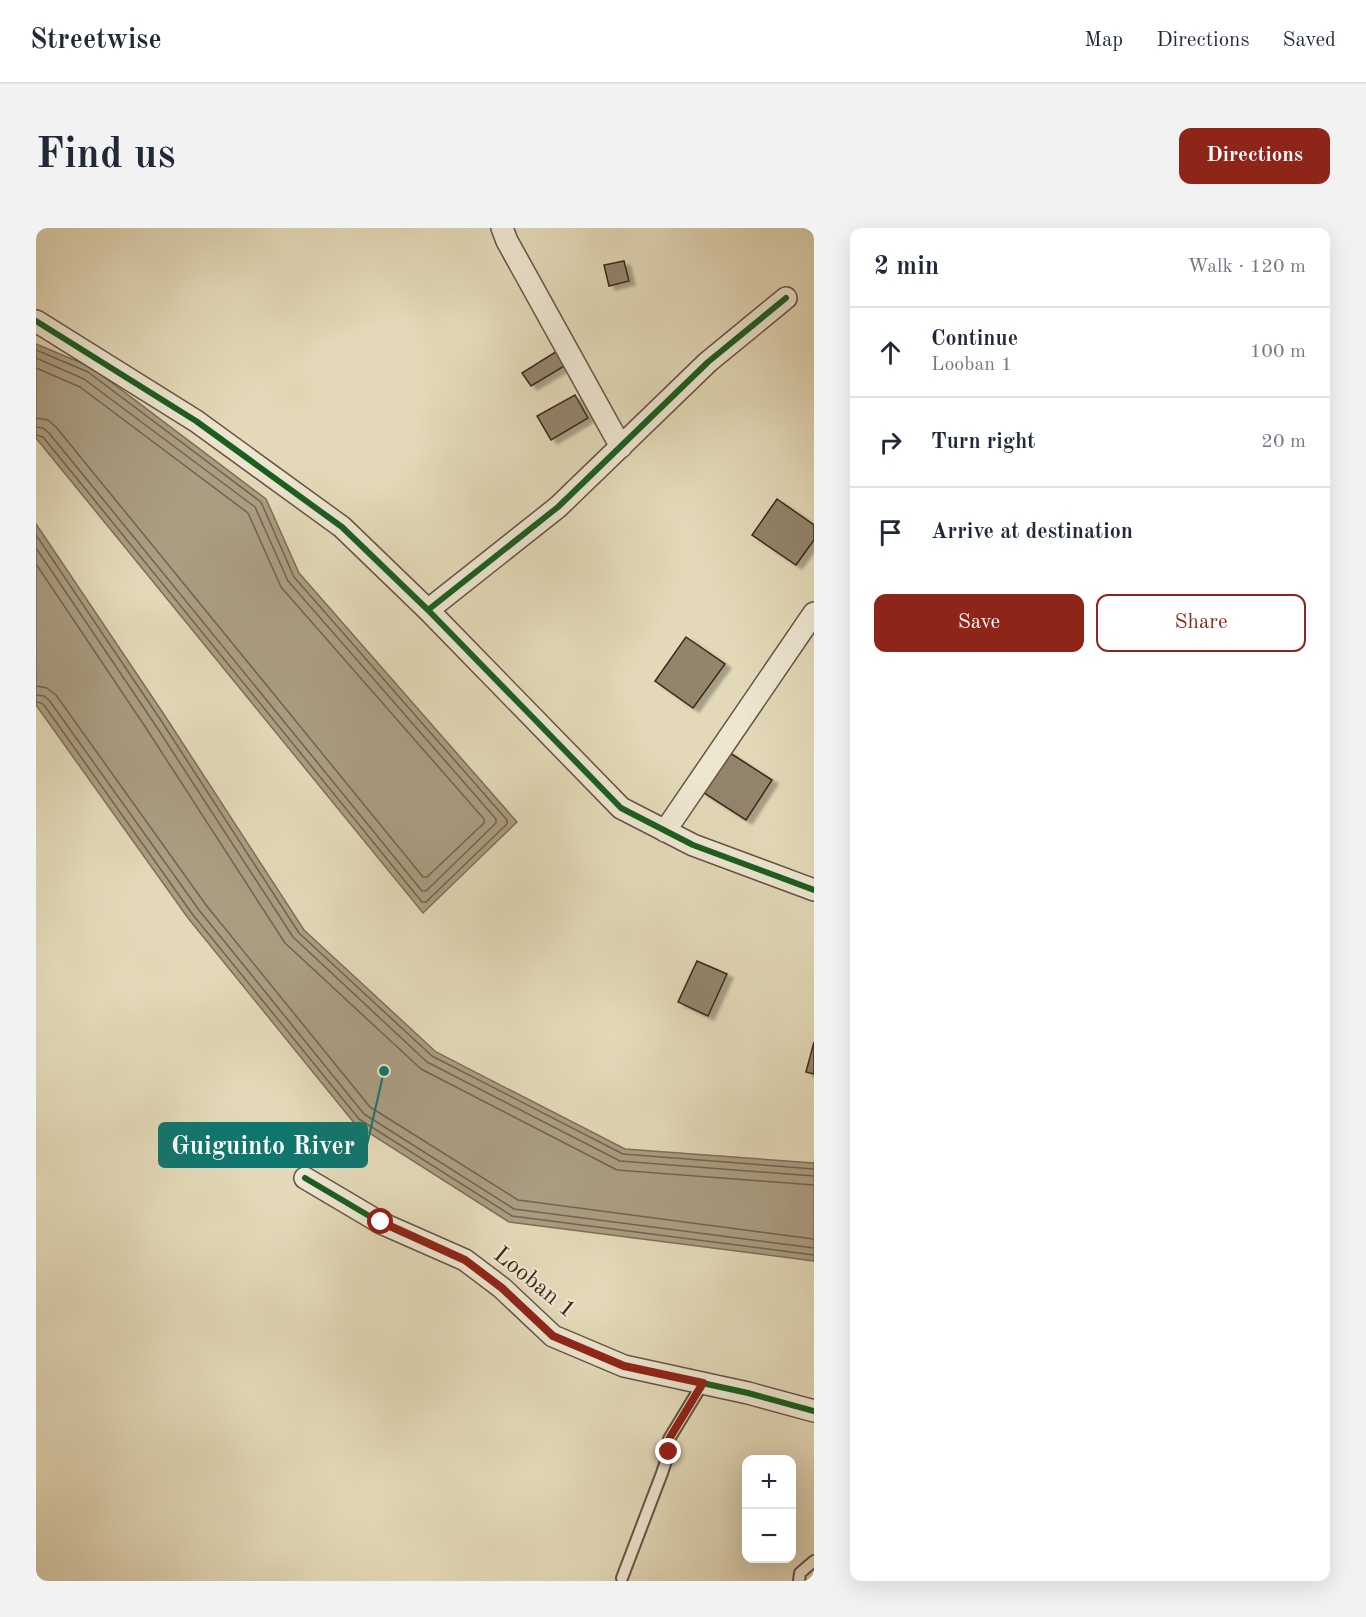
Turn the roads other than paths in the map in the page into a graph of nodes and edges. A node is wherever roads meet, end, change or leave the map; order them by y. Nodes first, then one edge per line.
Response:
1 (502, 228) edge
2 (786, 298) dead end
3 (36, 321) edge
4 (621, 447) junction
5 (428, 610) junction
6 (814, 613) edge
7 (665, 831) junction
8 (814, 890) edge
9 (305, 1178) dead end
10 (703, 1383) junction
11 (814, 1411) edge
12 (814, 1561) edge
13 (622, 1578) dead end
14 (799, 1581) edge

1 - 4 street
2 - 4 street
3 - 5 street
4 - 5 street
5 - 7 street
6 - 7 street
7 - 8 street
9 - 10 street, Looban 1
10 - 11 street, Looban 1
10 - 13 lane
12 - 14 lane

